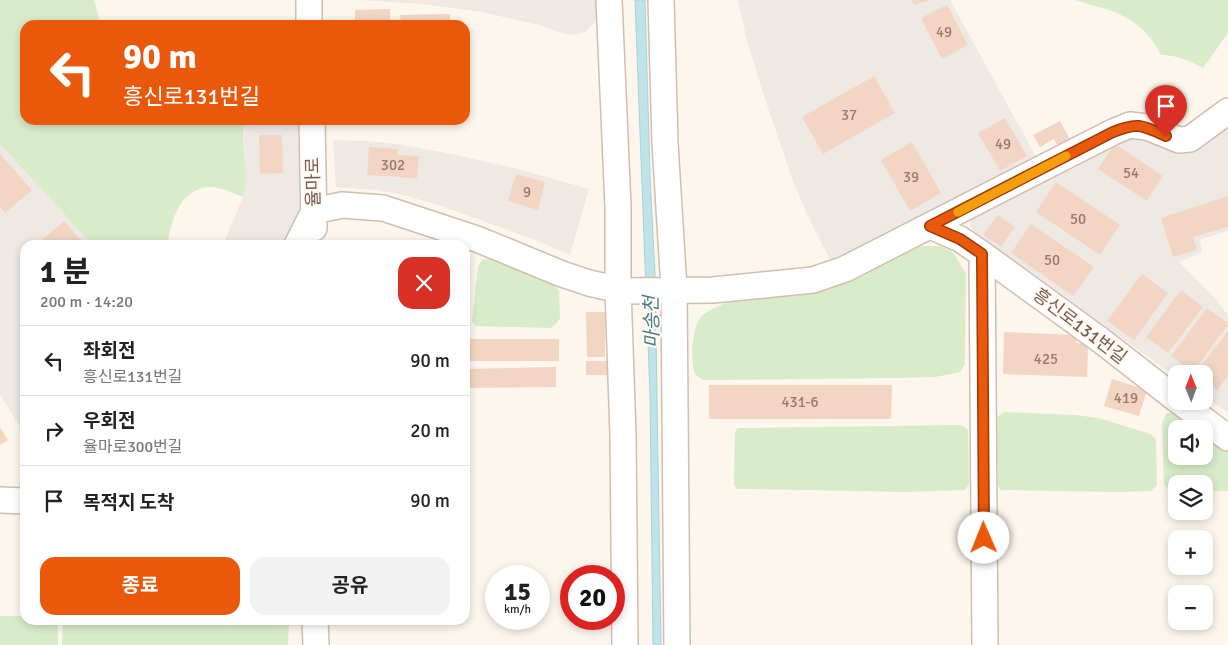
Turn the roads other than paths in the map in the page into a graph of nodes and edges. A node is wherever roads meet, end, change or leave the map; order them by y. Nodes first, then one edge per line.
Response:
1 (308, 0) edge
2 (609, 0) edge
3 (660, 0) edge
4 (309, 20) edge
5 (1228, 111) edge
6 (312, 125) edge
7 (314, 211) junction
8 (930, 226) junction
9 (300, 240) edge
10 (314, 240) edge
11 (982, 254) junction
12 (621, 290) junction
13 (674, 290) junction
14 (1168, 393) edge
15 (1190, 410) edge
16 (1228, 438) edge
17 (0, 500) edge
18 (20, 501) edge
19 (315, 625) edge
20 (316, 645) edge
21 (625, 645) edge
22 (677, 645) edge
23 (985, 645) edge

1 - 4 street
2 - 12 street
3 - 13 street
5 - 8 street
6 - 7 street, 율마로
7 - 9 street
7 - 10 street, 율마로
7 - 12 street
8 - 11 street, 흥신로131번길
8 - 13 street
11 - 14 street, 흥신로131번길
11 - 23 street
12 - 13 street
12 - 21 street
13 - 22 street
15 - 16 street, 흥신로131번길
17 - 18 street
19 - 20 street

